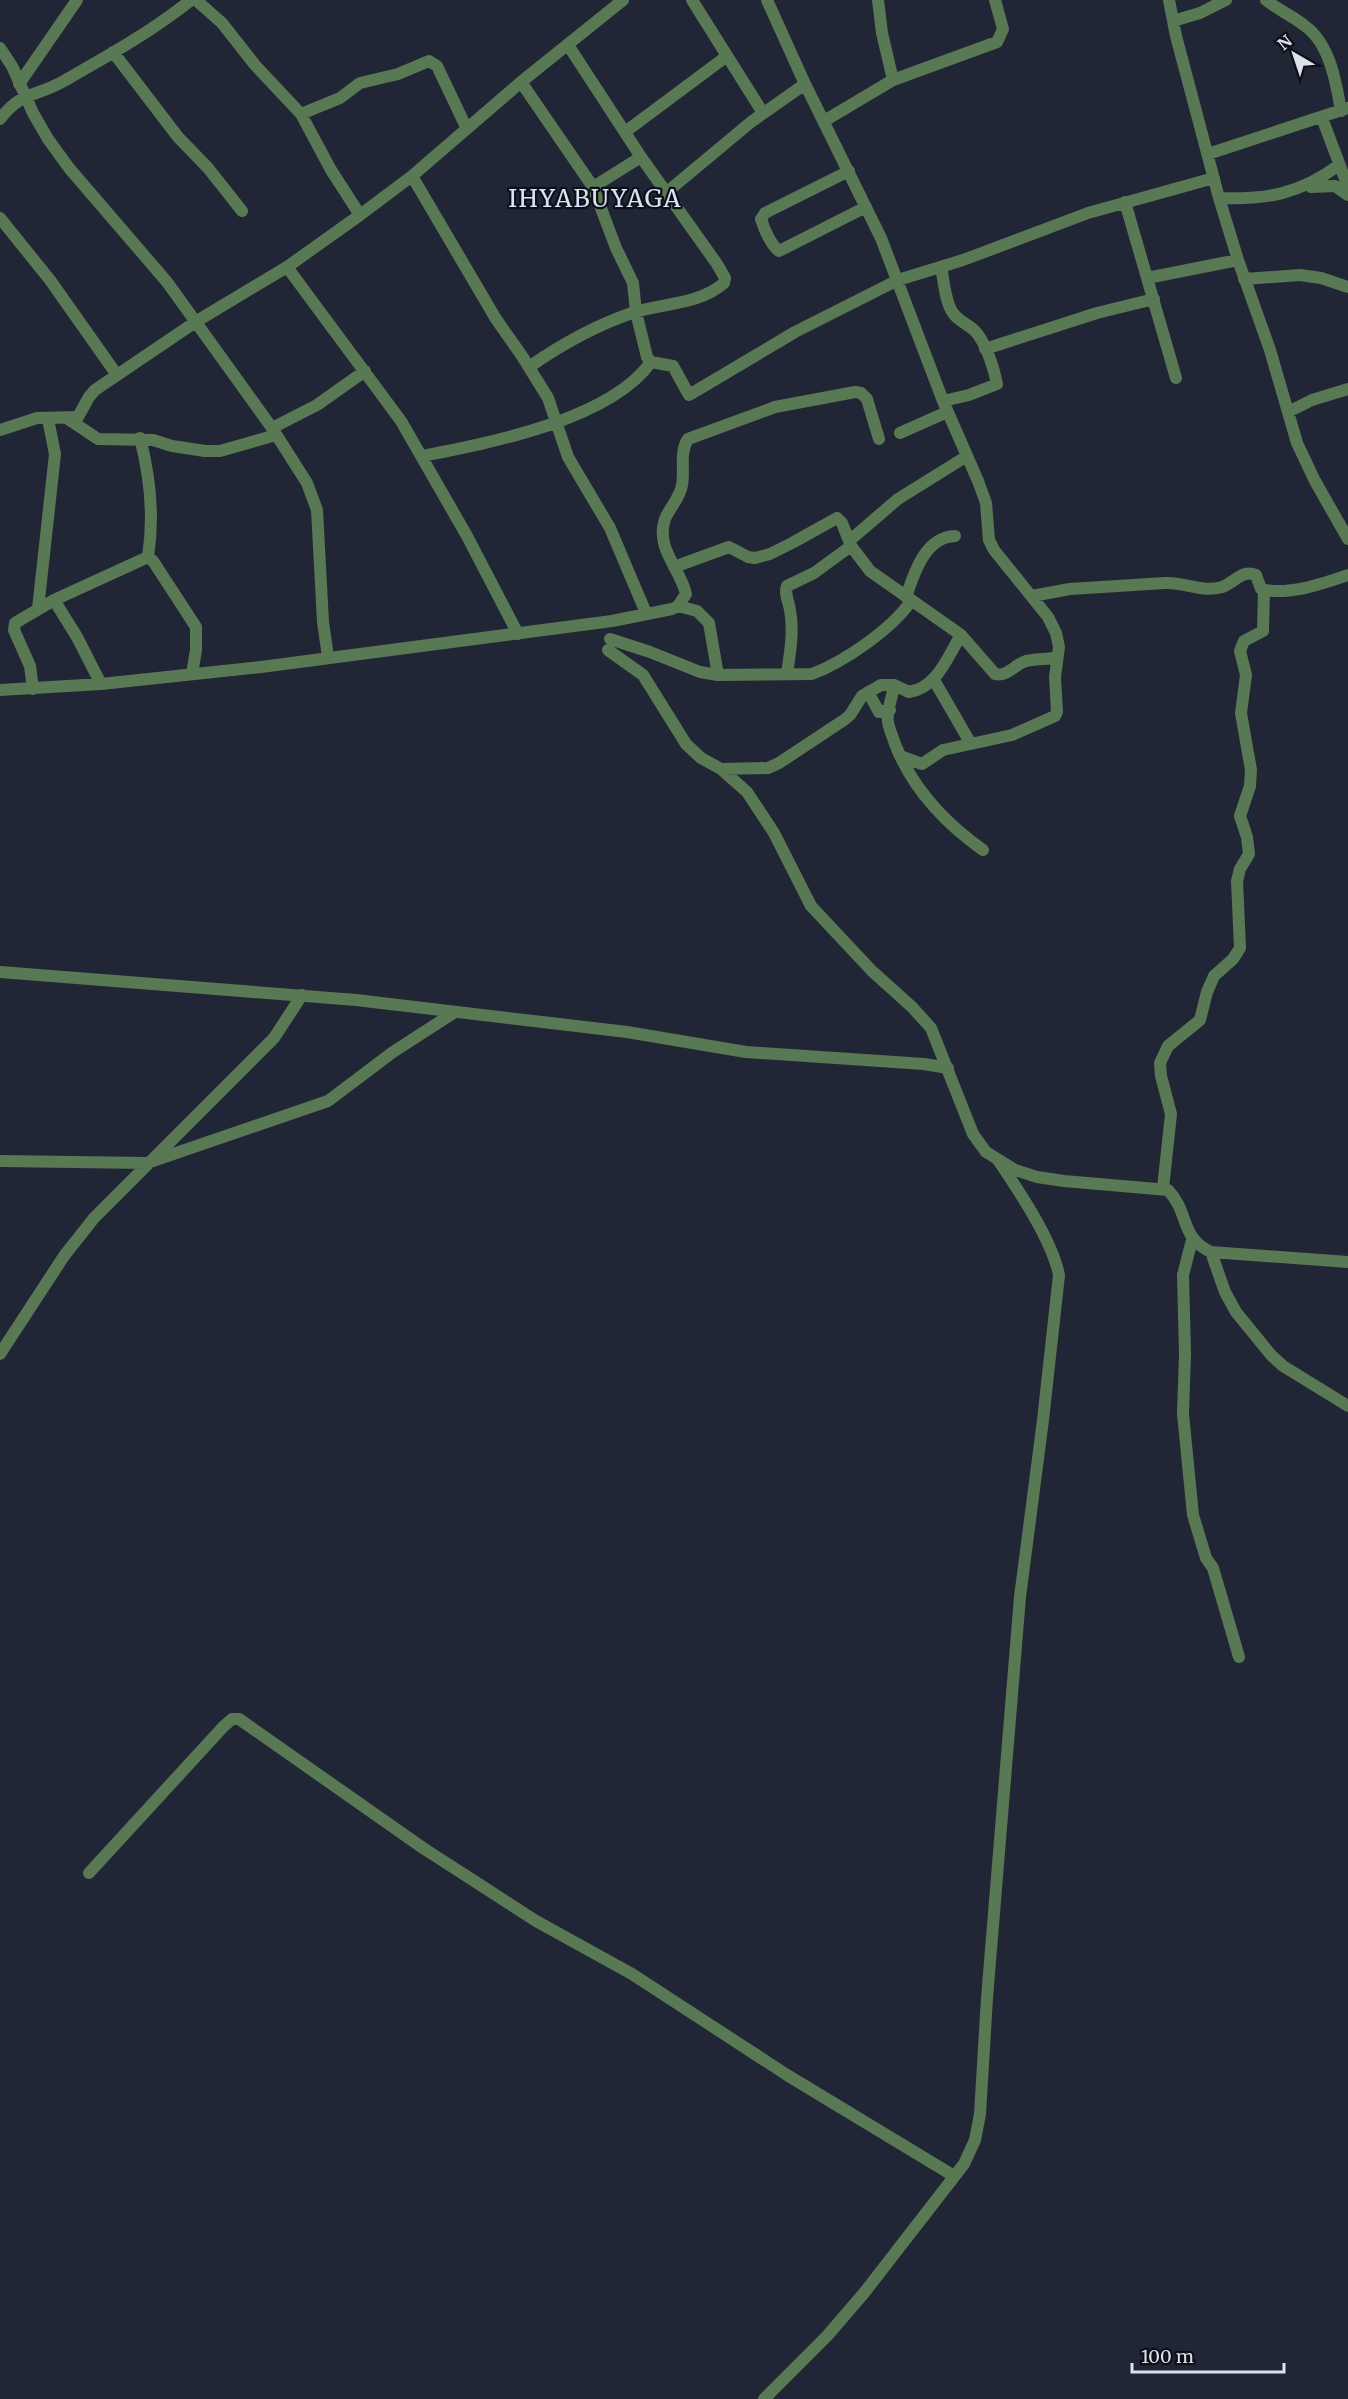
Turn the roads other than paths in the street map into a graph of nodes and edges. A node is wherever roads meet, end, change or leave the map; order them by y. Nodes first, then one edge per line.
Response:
1 (77, 0) edge
2 (191, 0) edge
3 (196, 0) edge
4 (623, 0) edge
5 (692, 0) edge
6 (767, 0) edge
7 (878, 0) edge
8 (995, 0) edge
9 (1169, 0) edge
10 (1226, 0) edge
11 (1266, 0) edge
12 (1173, 21) junction
13 (568, 45) junction
14 (0, 48) edge
15 (113, 51) junction
16 (727, 56) junction
17 (894, 80) junction
18 (521, 81) junction
19 (19, 84) junction
20 (805, 84) junction
21 (24, 96) junction
22 (1344, 110) edge
23 (763, 113) junction
24 (301, 114) junction
25 (1322, 118) junction
26 (0, 119) edge
27 (824, 121) junction
28 (466, 129) junction
29 (625, 132) junction
30 (1208, 154) junction
31 (641, 157) junction
32 (1339, 165) junction
33 (849, 171) junction
34 (412, 176) junction
35 (1214, 178) junction
36 (593, 187) junction
37 (1306, 187) junction
38 (1348, 187) edge
39 (667, 192) junction
40 (1348, 195) edge
41 (1219, 198) junction
42 (1125, 202) junction
43 (866, 207) junction
44 (242, 211) dead end
45 (360, 215) junction
46 (0, 218) edge
47 (1238, 260) junction
48 (287, 267) junction
49 (941, 267) junction
50 (1147, 278) junction
51 (1244, 279) junction
52 (898, 280) junction
53 (1348, 287) edge
54 (1154, 299) junction
55 (636, 312) junction
56 (197, 321) junction
57 (985, 349) junction
58 (651, 362) junction
59 (529, 367) junction
60 (365, 371) junction
61 (117, 375) junction
62 (1176, 378) dead end
63 (1348, 389) edge
64 (945, 407) junction
65 (1288, 412) junction
66 (68, 418) junction
67 (48, 419) junction
68 (557, 423) junction
69 (0, 430) edge
70 (274, 431) junction
71 (900, 432) dead end
72 (140, 438) junction
73 (879, 439) dead end
74 (423, 456) junction
75 (967, 456) junction
76 (956, 536) dead end
77 (1348, 539) edge
78 (850, 544) junction
79 (148, 557) junction
80 (674, 567) junction
81 (1348, 575) edge
82 (1264, 590) junction
83 (1032, 596) junction
84 (909, 599) junction
85 (54, 600) junction
86 (678, 606) junction
87 (38, 609) junction
88 (646, 613) junction
89 (518, 634) junction
90 (961, 635) junction
91 (328, 657) junction
92 (1056, 658) junction
93 (192, 674) junction
94 (787, 674) junction
95 (718, 675) junction
96 (934, 680) junction
97 (101, 684) junction
98 (894, 685) junction
99 (33, 689) junction
100 (0, 690) edge
101 (868, 692) junction
102 (890, 710) junction
103 (971, 744) junction
104 (900, 756) junction
105 (722, 769) junction
106 (983, 850) dead end
107 (0, 972) edge
108 (302, 995) junction
109 (455, 1012) junction
110 (948, 1068) junction
111 (998, 1160) junction
112 (0, 1161) edge
113 (147, 1163) junction
114 (1163, 1188) junction
115 (1192, 1240) junction
116 (1211, 1252) junction
117 (1348, 1262) edge
118 (0, 1354) edge
119 (1348, 1406) edge
120 (1239, 1657) dead end
121 (89, 1873) dead end
122 (954, 2176) junction
123 (764, 2399) edge

1 - 19 street
2 - 15 street
3 - 24 street
4 - 13 street
5 - 16 street
6 - 20 street
7 - 17 street
8 - 17 street
9 - 12 street
10 - 12 street
11 - 22 street
12 - 30 street
13 - 18 street
13 - 29 street
14 - 19 street
15 - 21 street
15 - 44 street
16 - 23 street
16 - 29 street
17 - 27 street
18 - 28 street
18 - 36 street
19 - 21 street
20 - 23 street
20 - 27 street
21 - 26 street
21 - 56 street
22 - 25 street
23 - 39 street
24 - 28 street
24 - 45 street
25 - 30 street
25 - 32 street
27 - 33 street
28 - 34 street
29 - 31 street
30 - 35 street
31 - 36 street
31 - 39 street
32 - 37 street
32 - 38 street
33 - 43 street
33 - 43 street
34 - 45 street
34 - 59 street
35 - 41 street
35 - 42 street
36 - 55 street
37 - 40 street
37 - 41 street
39 - 55 street
41 - 47 street
42 - 49 street
42 - 50 street
43 - 52 street
45 - 48 street
46 - 61 street
47 - 50 street
47 - 51 street
48 - 56 street
48 - 60 street
49 - 52 street
49 - 57 street
50 - 54 street
51 - 53 street
51 - 65 street
52 - 58 street
52 - 64 street
54 - 57 street
54 - 62 street
55 - 58 street
55 - 59 street
56 - 61 street
56 - 70 street
57 - 64 street
58 - 68 street
59 - 68 street
60 - 70 street
60 - 74 street
61 - 66 street
63 - 65 street
64 - 71 street
64 - 75 street
65 - 77 street
66 - 67 street
66 - 72 street
67 - 69 street
67 - 87 street
68 - 74 street
68 - 88 street
70 - 72 street
70 - 91 street
72 - 79 street
73 - 80 street
74 - 89 street
75 - 78 street
75 - 83 street
76 - 84 street
78 - 80 street
78 - 84 street
78 - 94 street
79 - 85 street
79 - 93 street
80 - 86 street
81 - 82 street
82 - 83 street
82 - 114 street
83 - 92 street
84 - 90 street
84 - 94 street
85 - 87 street
85 - 97 street
86 - 88 street
86 - 95 street
87 - 99 street
88 - 89 street
89 - 91 street
90 - 92 street
90 - 96 street
91 - 93 street
92 - 103 street
93 - 97 street
94 - 95 street
95 - 105 street
96 - 98 street
96 - 103 street
97 - 99 street
98 - 101 street
98 - 102 street
99 - 100 street
101 - 102 street
101 - 105 street
102 - 104 street
103 - 104 street
104 - 106 street
105 - 110 street
107 - 108 street
108 - 109 street
108 - 113 street
109 - 110 street
109 - 113 street
110 - 111 street
111 - 114 street
111 - 122 street
112 - 113 street
113 - 118 street
114 - 115 street
115 - 116 street
115 - 120 street
116 - 117 street
116 - 119 street
121 - 122 street
122 - 123 street

